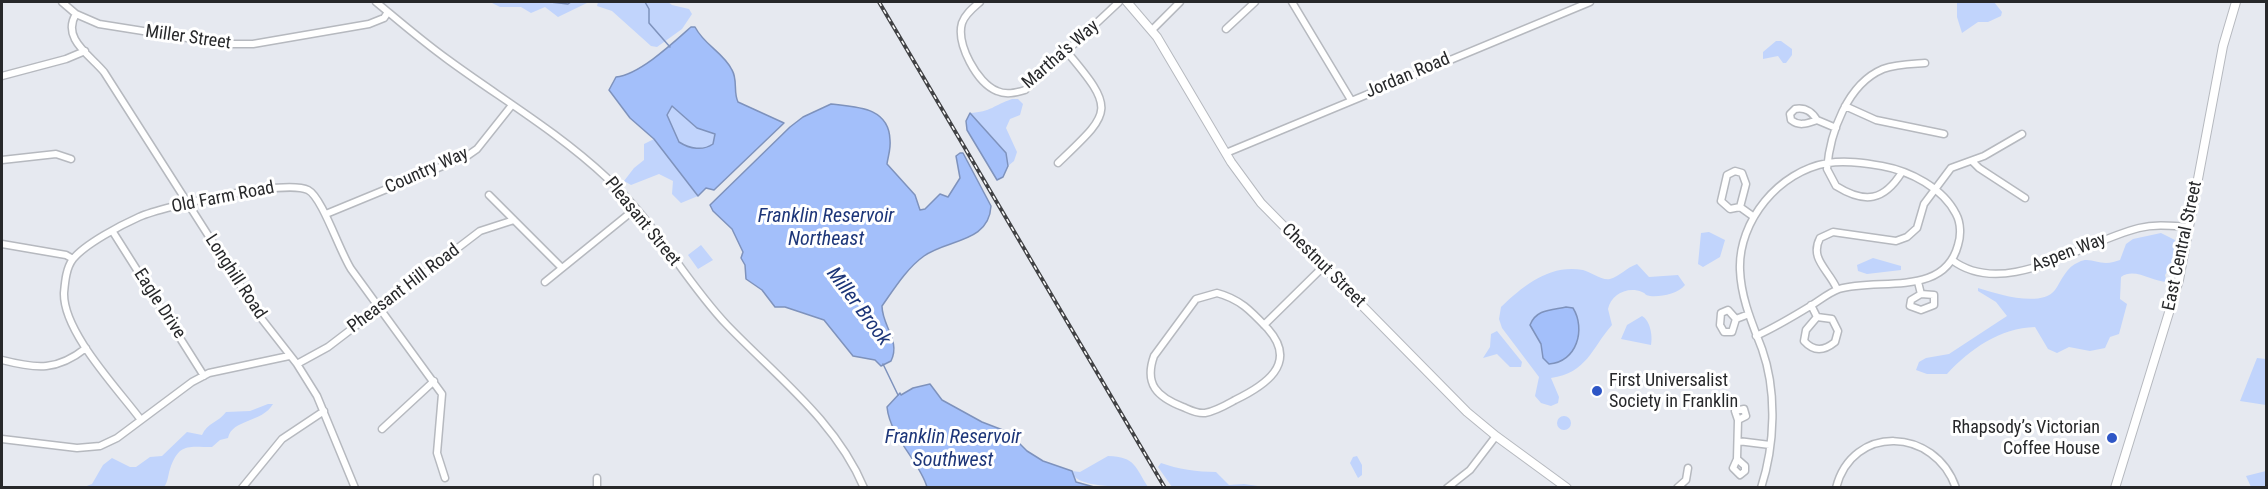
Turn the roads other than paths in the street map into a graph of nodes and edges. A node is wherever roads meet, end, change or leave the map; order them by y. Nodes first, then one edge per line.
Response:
1 (62, 2) edge
2 (376, 2) edge
3 (980, 2) edge
4 (1119, 2) edge
5 (1127, 2) edge
6 (1180, 2) edge
7 (1256, 2) edge
8 (1292, 2) edge
9 (1590, 2) edge
10 (2236, 2) edge
11 (388, 12) junction
12 (76, 14) junction
13 (1226, 29) dead end
14 (1152, 30) junction
15 (85, 51) junction
16 (1068, 52) junction
17 (1925, 63) dead end
18 (2, 76) edge
19 (1351, 100) junction
20 (512, 105) junction
21 (1845, 106) junction
22 (1818, 120) dead end
23 (1836, 128) junction
24 (1944, 134) dead end
25 (2022, 134) dead end
26 (1226, 153) junction
27 (71, 159) dead end
28 (2, 160) edge
29 (1972, 161) junction
30 (1058, 163) dead end
31 (1827, 163) junction
32 (1902, 172) junction
33 (1935, 190) junction
34 (489, 195) dead end
35 (2025, 198) dead end
36 (189, 204) junction
37 (1740, 207) junction
38 (635, 209) junction
39 (326, 214) junction
40 (1754, 217) junction
41 (514, 220) junction
42 (2189, 228) junction
43 (113, 232) junction
44 (2, 244) edge
45 (73, 260) junction
46 (1952, 260) junction
47 (1323, 267) junction
48 (562, 268) junction
49 (545, 282) dead end
50 (1918, 282) junction
51 (1837, 290) junction
52 (1921, 294) dead end
53 (1811, 305) junction
54 (379, 309) junction
55 (1749, 314) junction
56 (1817, 317) junction
57 (1736, 318) dead end
58 (1264, 325) junction
59 (1756, 336) junction
60 (86, 348) junction
61 (289, 356) junction
62 (2, 360) edge
63 (297, 364) junction
64 (204, 376) junction
65 (434, 381) junction
66 (324, 411) junction
67 (141, 420) junction
68 (1737, 420) dead end
69 (381, 429) dead end
70 (1496, 436) junction
71 (2, 439) edge
72 (1738, 441) junction
73 (1770, 445) junction
74 (1737, 459) dead end
75 (1688, 468) dead end
76 (445, 478) dead end
77 (597, 478) dead end
78 (242, 488) edge
79 (355, 488) edge
80 (597, 488) edge
81 (864, 488) edge
82 (1447, 488) edge
83 (1567, 488) edge
84 (1677, 488) edge
85 (1761, 488) edge
86 (1836, 488) edge
87 (1956, 488) edge
88 (2115, 488) edge

1 - 12 street, Miller Street
2 - 11 street, Pleasant Street
3 - 16 street, Martha's Way
4 - 16 street, Martha's Way
5 - 14 main road, Chestnut Street
6 - 14 street
7 - 13 street
8 - 19 street
9 - 19 street, Jordan Road
10 - 42 main road, East Central Street
11 - 12 street, Miller Street
11 - 20 street, Pleasant Street
12 - 15 street, Longhill Road
14 - 26 main road, Chestnut Street
15 - 18 street
15 - 36 street, Longhill Road
16 - 30 street
17 - 21 street
19 - 26 street, Jordan Road
20 - 38 street, Pleasant Street
20 - 39 street, Country Way
21 - 23 street
21 - 24 street
22 - 23 street
23 - 31 street
25 - 29 street
26 - 47 main road, Chestnut Street
27 - 28 street
29 - 33 street
29 - 35 street
31 - 32 street
31 - 32 street
31 - 40 street
32 - 33 street
33 - 46 street
33 - 51 street
34 - 41 street
36 - 39 street, Old Farm Road
36 - 43 street, Old Farm Road
36 - 61 street, Longhill Road
37 - 37 street
37 - 40 street
38 - 48 street
38 - 81 street, Pleasant Street
39 - 54 street, Old Farm Road
40 - 55 street
41 - 48 street
41 - 54 street, Pheasant Hill Road
42 - 46 street, Aspen Way
42 - 88 main road, East Central Street
43 - 45 street, Old Farm Road
43 - 64 street, Eagle Drive
44 - 45 street
45 - 60 street
46 - 50 street
47 - 58 street
47 - 70 main road, Chestnut Street
48 - 49 street
50 - 51 street
50 - 52 street
51 - 53 street
53 - 56 street
53 - 59 street
54 - 63 street, Pheasant Hill Road
54 - 65 street, Old Farm Road
55 - 57 street
55 - 59 street
56 - 56 street
58 - 58 street
59 - 73 street
60 - 62 street
60 - 67 street
61 - 63 street, Longhill Road
61 - 64 street
63 - 66 street, Longhill Road
64 - 67 street
65 - 69 street
65 - 76 street, Old Farm Road
66 - 78 street
66 - 79 street, Longhill Road
67 - 71 street
68 - 72 street
70 - 82 street
70 - 83 main road, Chestnut Street
72 - 73 street
72 - 74 street
73 - 85 street
75 - 84 street
77 - 80 street
86 - 87 street

